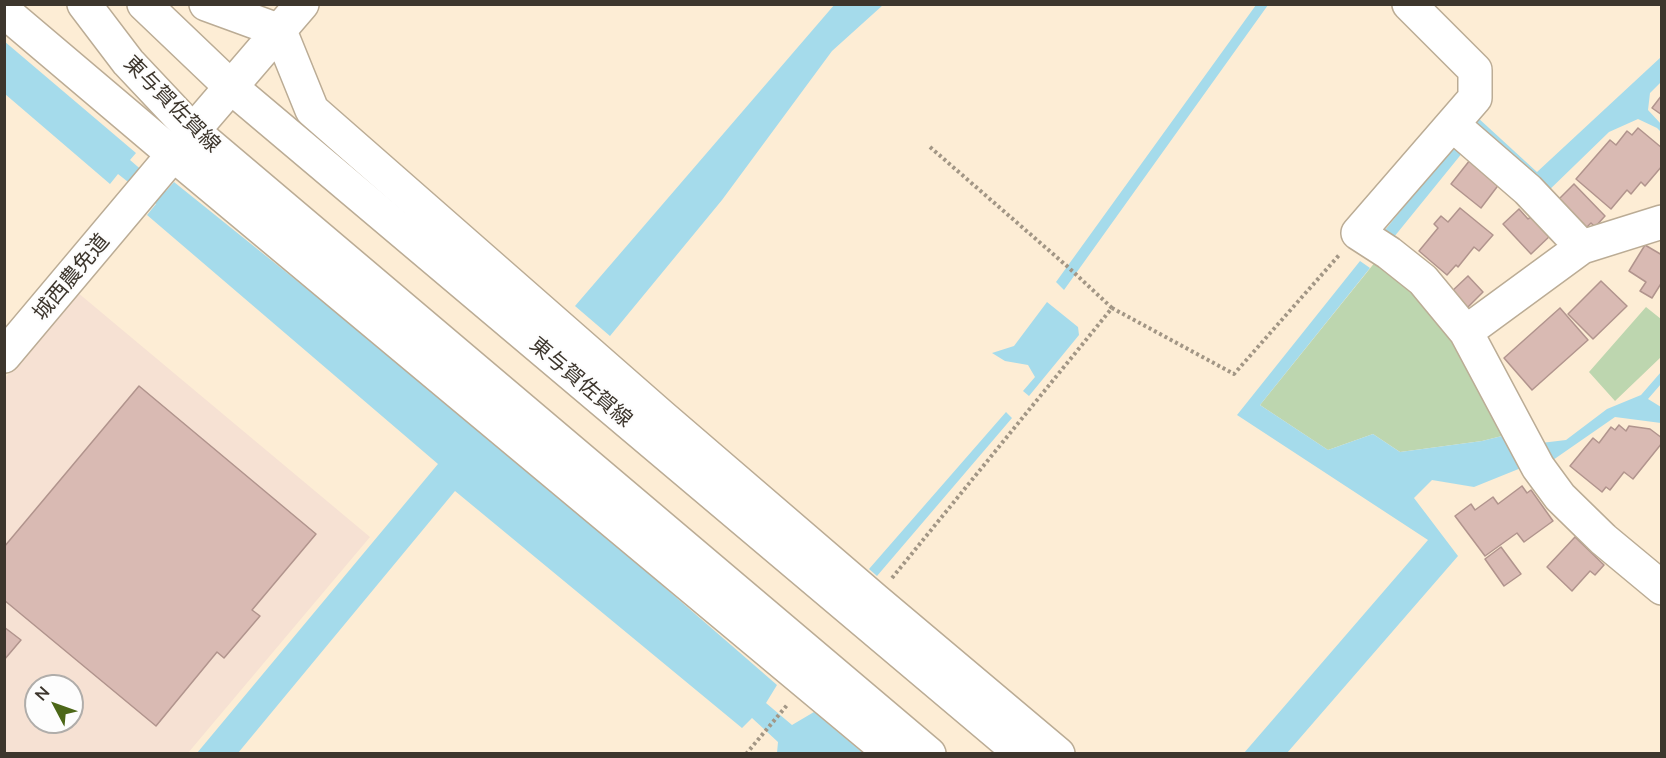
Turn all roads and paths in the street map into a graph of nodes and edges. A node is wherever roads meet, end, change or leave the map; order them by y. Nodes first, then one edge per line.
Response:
1 (84, 4) edge
2 (144, 4) edge
3 (206, 4) edge
4 (302, 4) edge
5 (1409, 4) edge
6 (4, 11) edge
7 (280, 31) junction
8 (231, 87) junction
9 (1462, 133) junction
10 (930, 147) dead end
11 (165, 165) junction
12 (1662, 222) edge
13 (1358, 233) junction
14 (1582, 247) junction
15 (1112, 308) junction
16 (1466, 332) junction
17 (4, 357) edge
18 (1662, 588) edge
19 (875, 600) junction
20 (783, 709) dead end
21 (746, 753) edge
22 (892, 753) edge
23 (929, 753) edge
24 (1022, 753) edge
25 (1058, 753) edge

1 - 11 main road, 東与賀佐賀線
2 - 8 main road, 東与賀佐賀線
3 - 7 main road
4 - 7 main road, 城西農免道
5 - 9 main road
6 - 11 main road
7 - 8 main road, 城西農免道
7 - 19 main road
8 - 11 main road, 城西農免道
8 - 24 main road, 東与賀佐賀線
9 - 13 main road
9 - 14 main road
10 - 15 path
11 - 17 main road, 城西農免道
11 - 22 main road
11 - 23 main road, 東与賀佐賀線
12 - 14 main road
13 - 15 path
13 - 16 main road
14 - 16 main road
15 - 19 path
16 - 18 main road
19 - 25 main road
20 - 21 path

